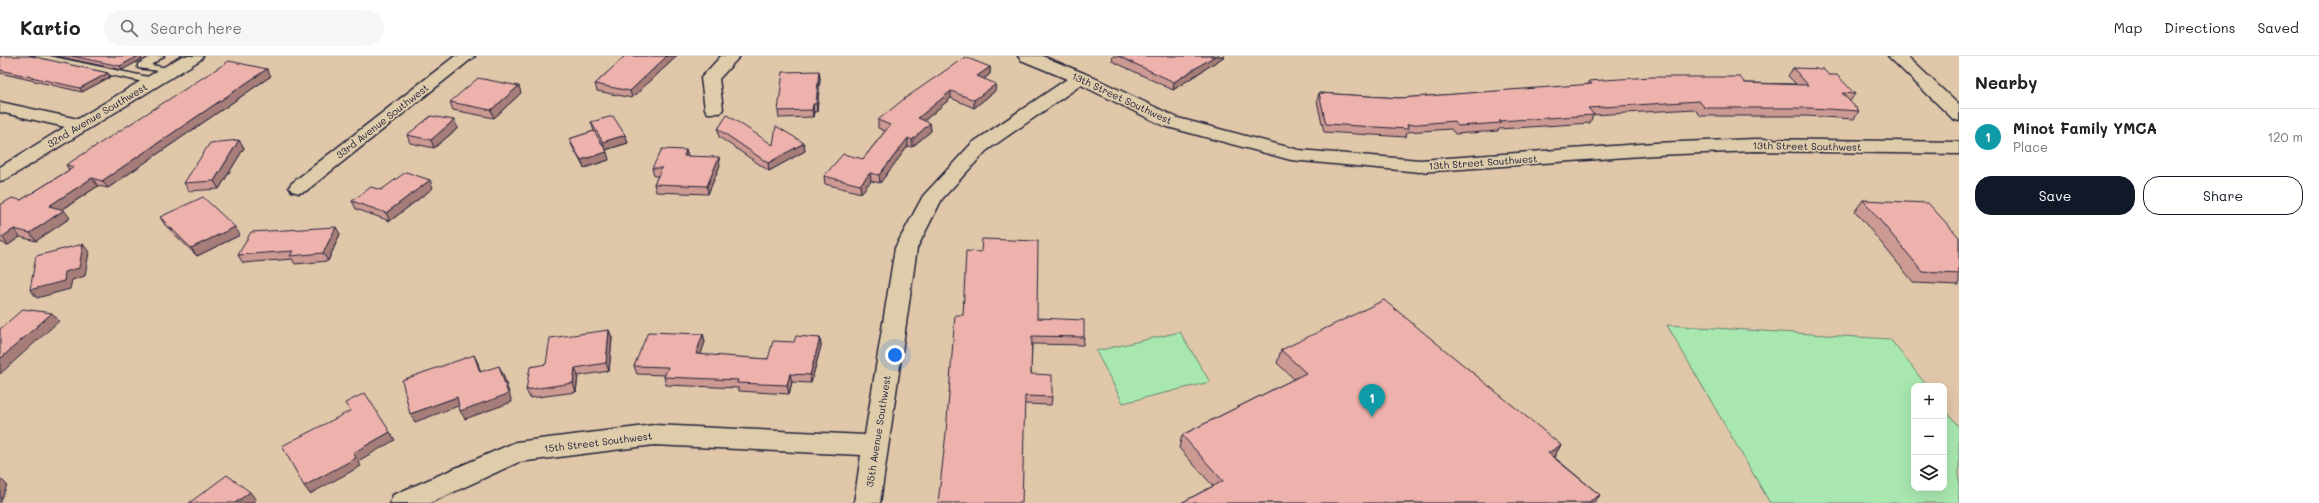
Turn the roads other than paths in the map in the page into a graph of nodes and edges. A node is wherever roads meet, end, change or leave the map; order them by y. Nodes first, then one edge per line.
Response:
1 (35, 56) edge
2 (194, 56) edge
3 (466, 56) edge
4 (730, 56) edge
5 (1027, 56) edge
6 (1897, 56) edge
7 (164, 64) edge
8 (1080, 78) junction
9 (153, 81) junction
10 (0, 107) edge
11 (714, 109) dead end
12 (1959, 115) edge
13 (79, 125) junction
14 (1959, 148) edge
15 (0, 175) edge
16 (299, 187) dead end
17 (876, 446) junction
18 (402, 503) edge
19 (867, 503) edge

1 - 9 lane
2 - 7 street, 32nd Avenue Southwest
3 - 16 street, 33rd Avenue Southwest
4 - 11 street
5 - 8 street, 13th Street Southwest
6 - 12 street
7 - 9 street, 32nd Avenue Southwest
8 - 14 street, 13th Street Southwest
8 - 17 street, 35th Avenue Southwest
9 - 13 street, 32nd Avenue Southwest
10 - 13 street
13 - 15 street, 32nd Avenue Southwest
17 - 18 street, 15th Street Southwest
17 - 19 street, 35th Avenue Southwest

